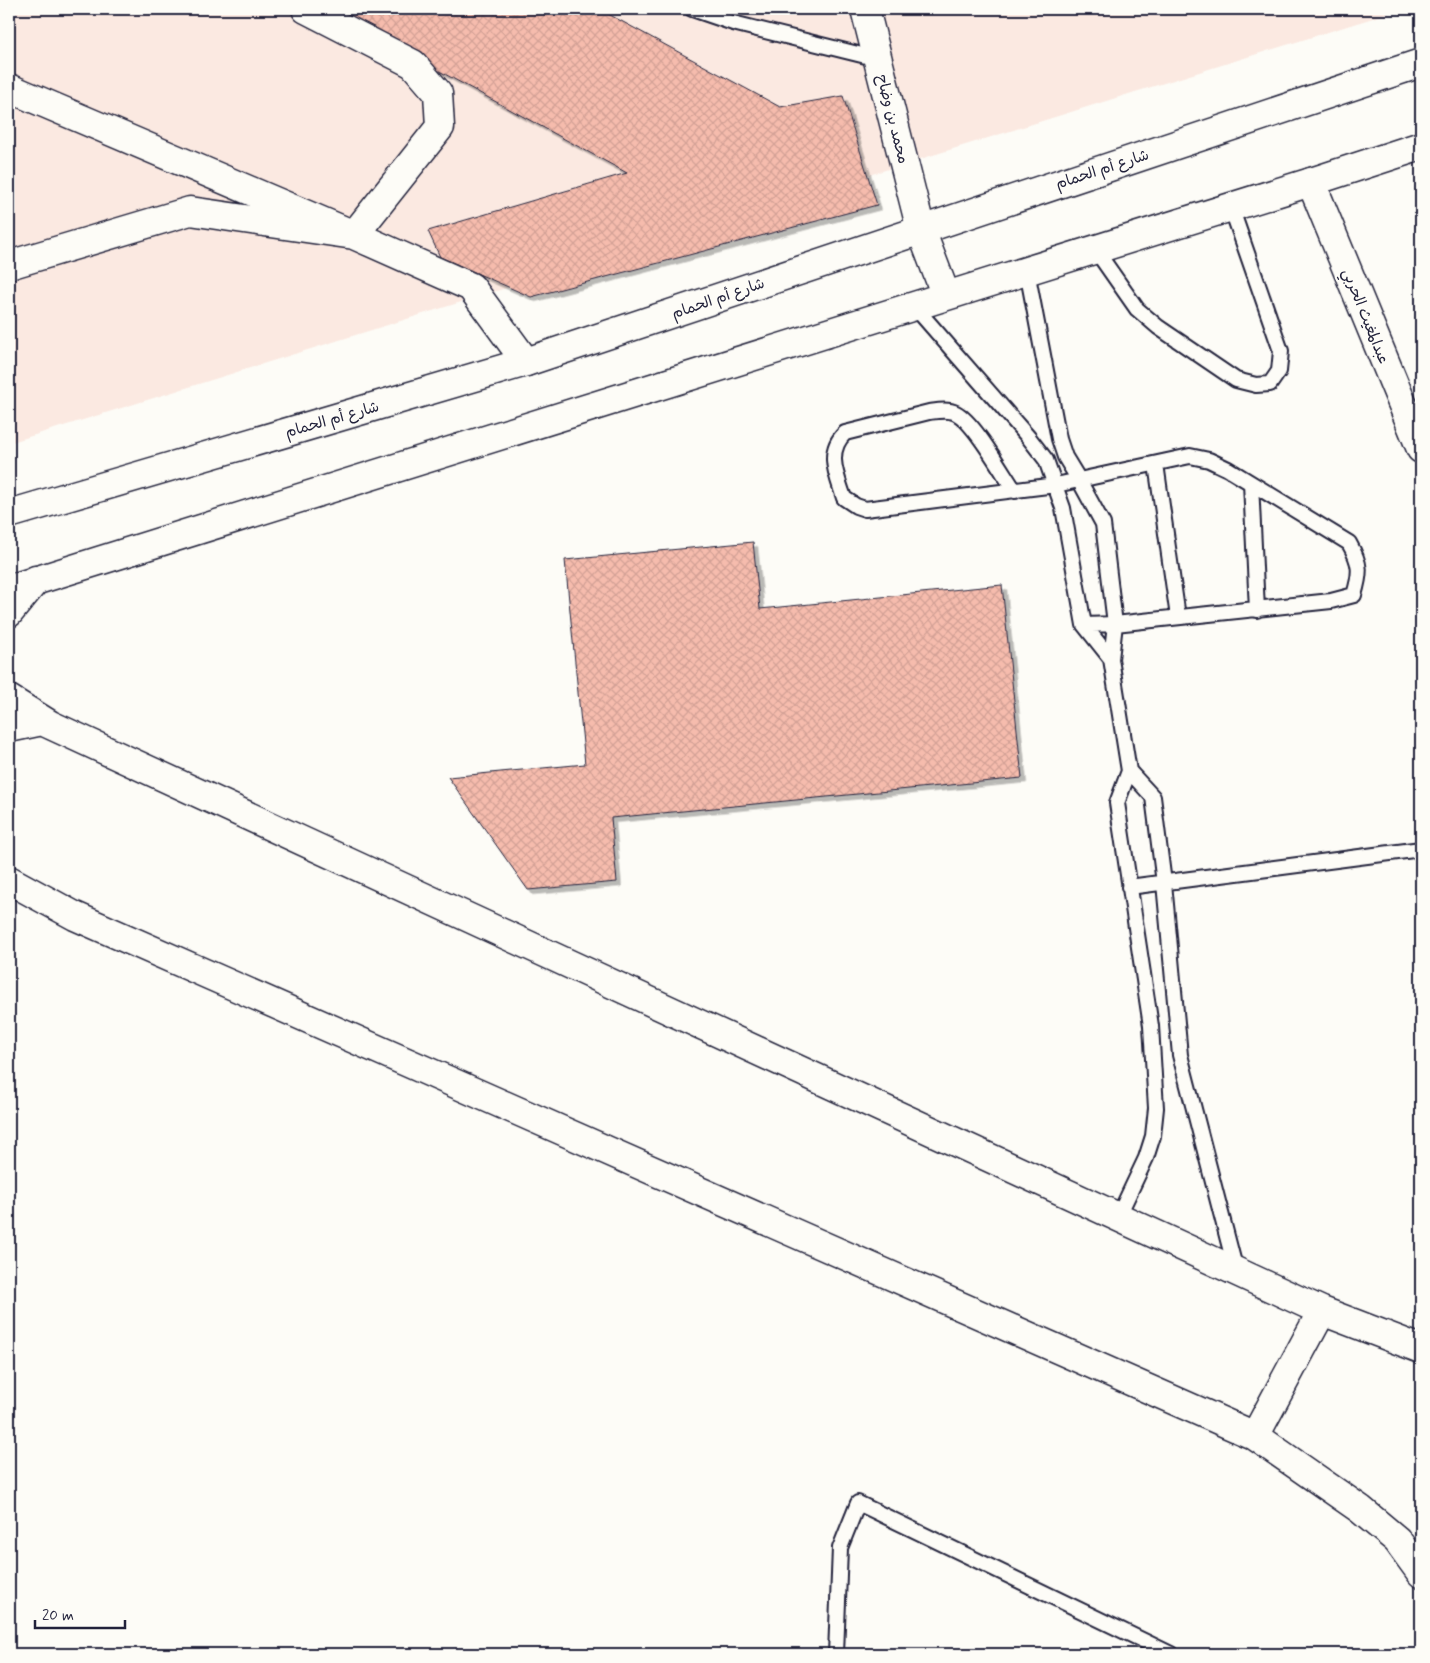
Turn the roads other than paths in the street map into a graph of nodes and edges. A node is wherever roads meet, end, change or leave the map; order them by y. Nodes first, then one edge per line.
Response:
1 (306, 9) edge
2 (692, 9) edge
3 (865, 9) edge
4 (878, 59) junction
5 (1421, 63) edge
6 (9, 88) edge
7 (1421, 146) edge
8 (1311, 182) junction
9 (1231, 207) junction
10 (920, 230) junction
11 (354, 235) junction
12 (1095, 249) junction
13 (9, 265) edge
14 (1027, 271) junction
15 (946, 296) junction
16 (914, 306) junction
17 (526, 362) junction
18 (1421, 449) edge
19 (1156, 464) junction
20 (1080, 480) junction
21 (1251, 483) junction
22 (1056, 485) junction
23 (1015, 491) junction
24 (9, 514) edge
25 (36, 580) junction
26 (9, 589) edge
27 (1257, 610) junction
28 (9, 613) edge
29 (1178, 618) junction
30 (1115, 624) junction
31 (1084, 625) junction
32 (1112, 659) junction
33 (9, 700) edge
34 (51, 725) junction
35 (9, 728) edge
36 (1129, 771) junction
37 (1421, 849) edge
38 (9, 880) edge
39 (1164, 883) junction
40 (1129, 887) junction
41 (1118, 1217) junction
42 (1236, 1272) junction
43 (1322, 1311) junction
44 (1421, 1349) edge
45 (1255, 1436) junction
46 (1421, 1572) edge
47 (836, 1654) edge
48 (1171, 1654) edge

1 - 11 street
2 - 4 lane
3 - 4 street, محمد بن وضاح
4 - 10 street, محمد بن وضاح
5 - 10 street, شارع أم الحمام
6 - 11 street
7 - 8 street
8 - 9 street
8 - 18 street, عبدالمغيث الحربي
9 - 12 street
9 - 12 lane
10 - 15 street, محمد بن وضاح
10 - 17 street, شارع أم الحمام
11 - 13 street
11 - 17 street
12 - 14 street
14 - 15 street
14 - 20 lane
15 - 16 street
16 - 22 lane
16 - 25 street
17 - 24 street, شارع أم الحمام
19 - 20 lane
19 - 21 lane
19 - 29 lane
20 - 22 lane
20 - 30 lane
21 - 27 lane
21 - 27 lane
22 - 23 lane
22 - 31 lane
23 - 23 lane
25 - 26 street
25 - 28 street
27 - 29 lane
29 - 30 lane
30 - 31 lane
30 - 32 lane
31 - 32 lane
32 - 36 lane
33 - 34 street
34 - 35 street
34 - 41 street
36 - 39 lane
36 - 40 lane
37 - 39 lane
38 - 45 street
39 - 40 lane
39 - 42 lane
40 - 41 lane
41 - 42 street
42 - 43 street
43 - 44 street
43 - 45 street
45 - 46 street
47 - 48 lane

